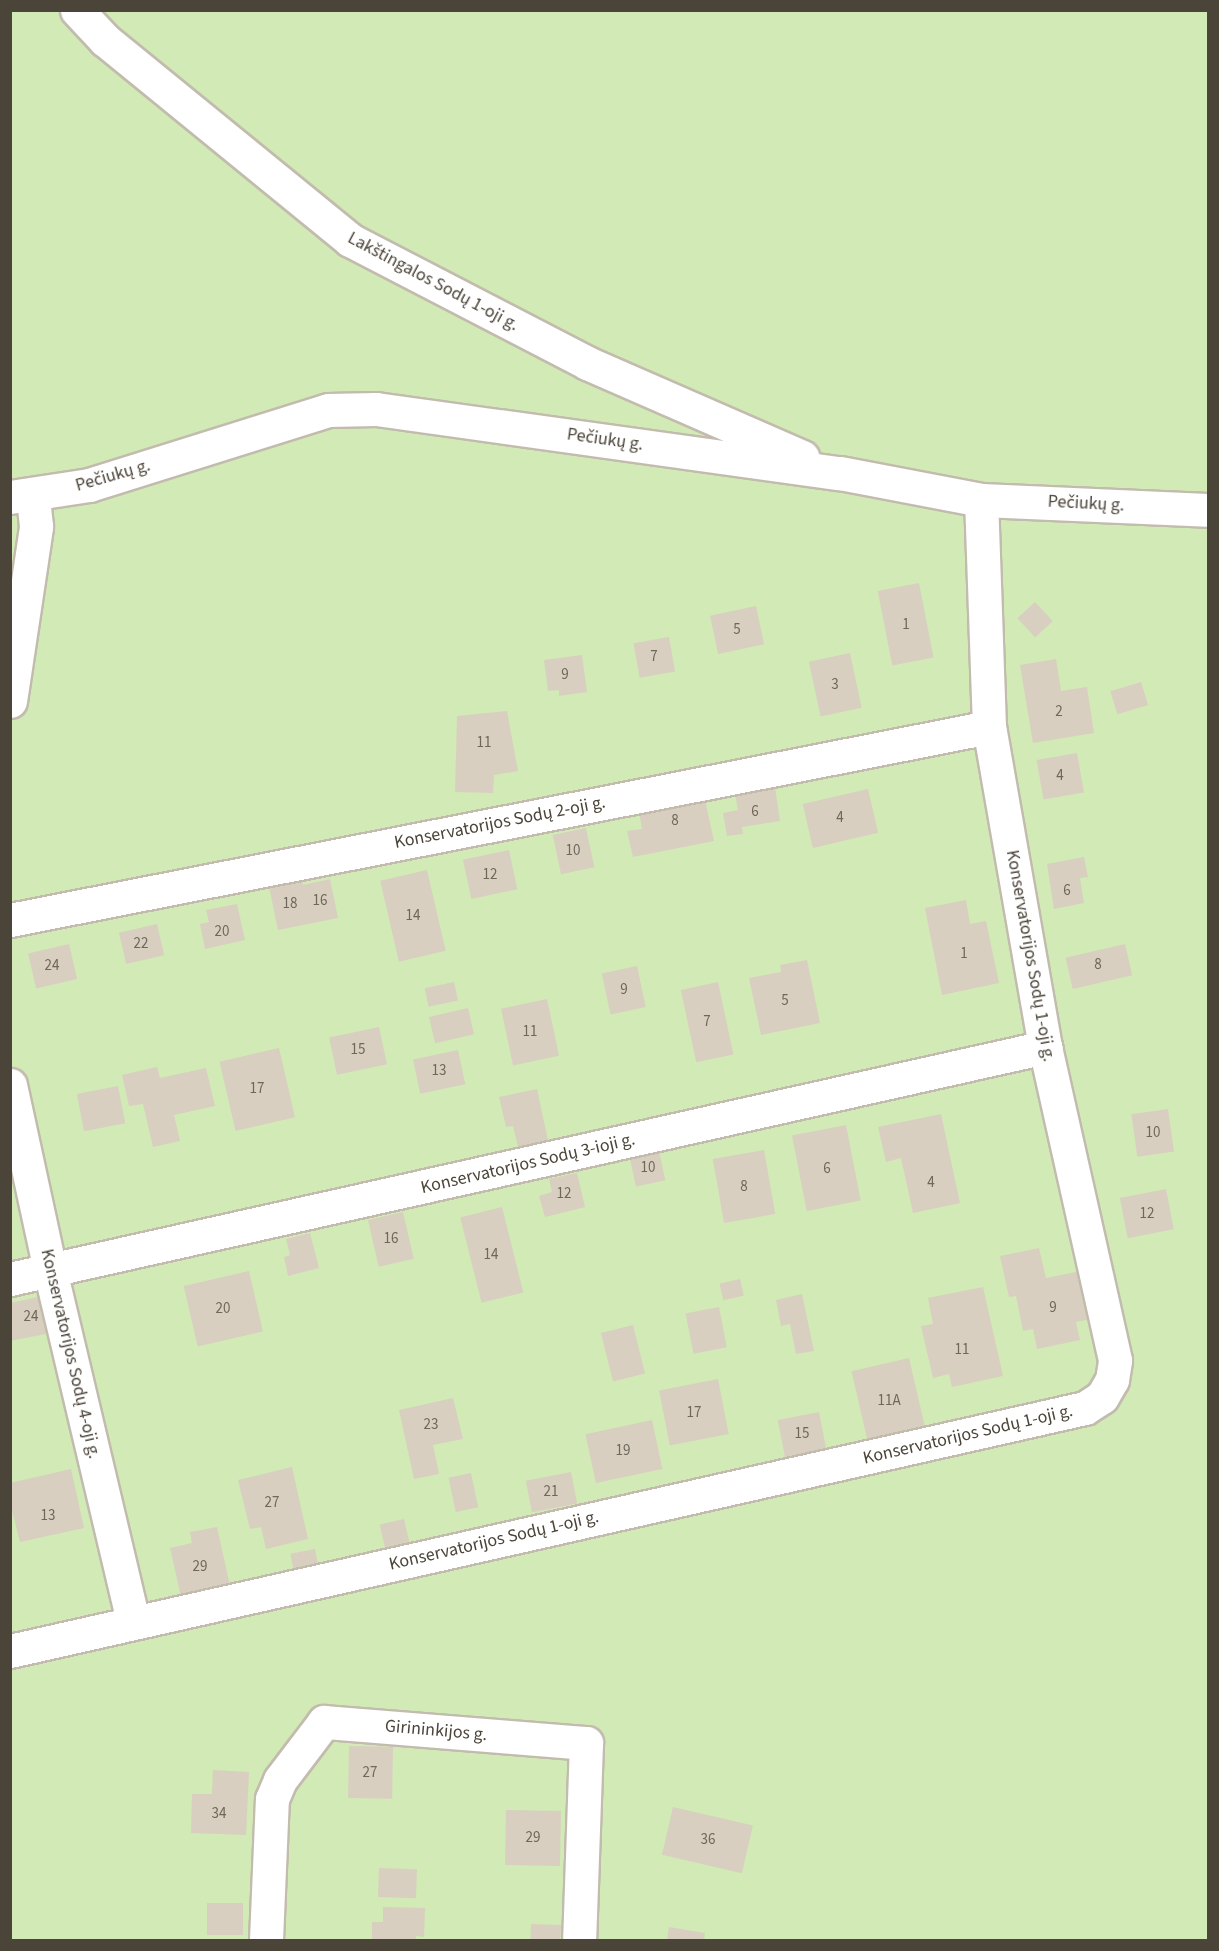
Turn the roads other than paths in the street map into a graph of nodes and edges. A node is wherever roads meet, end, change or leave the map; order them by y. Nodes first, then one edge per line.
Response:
1 (77, 10) edge
2 (840, 473) junction
3 (22, 496) edge
4 (981, 500) junction
5 (1209, 510) edge
6 (10, 701) edge
7 (989, 727) junction
8 (10, 920) edge
9 (1045, 1047) junction
10 (10, 1085) edge
11 (50, 1270) junction
12 (10, 1279) edge
13 (133, 1622) junction
14 (10, 1651) edge
15 (266, 1941) edge
16 (579, 1941) edge

1 - 2 street, Lakštingalos Sodų 1-oji g.
2 - 3 street, Pečiukų g.
2 - 4 street, Pečiukų g.
3 - 6 street
4 - 5 street, Pečiukų g.
4 - 7 street, Konservatorijos Sodų 1-oji g.
7 - 8 street, Konservatorijos Sodų 2-oji g.
7 - 9 street, Konservatorijos Sodų 1-oji g.
9 - 11 street, Konservatorijos Sodų 3-ioji g.
9 - 13 street, Konservatorijos Sodų 1-oji g.
10 - 11 street, Konservatorijos Sodų 4-oji g.
11 - 12 street, Konservatorijos Sodų 3-ioji g.
11 - 13 street, Konservatorijos Sodų 4-oji g.
13 - 14 street, Konservatorijos Sodų 1-oji g.
15 - 16 street, Girininkijos g.

